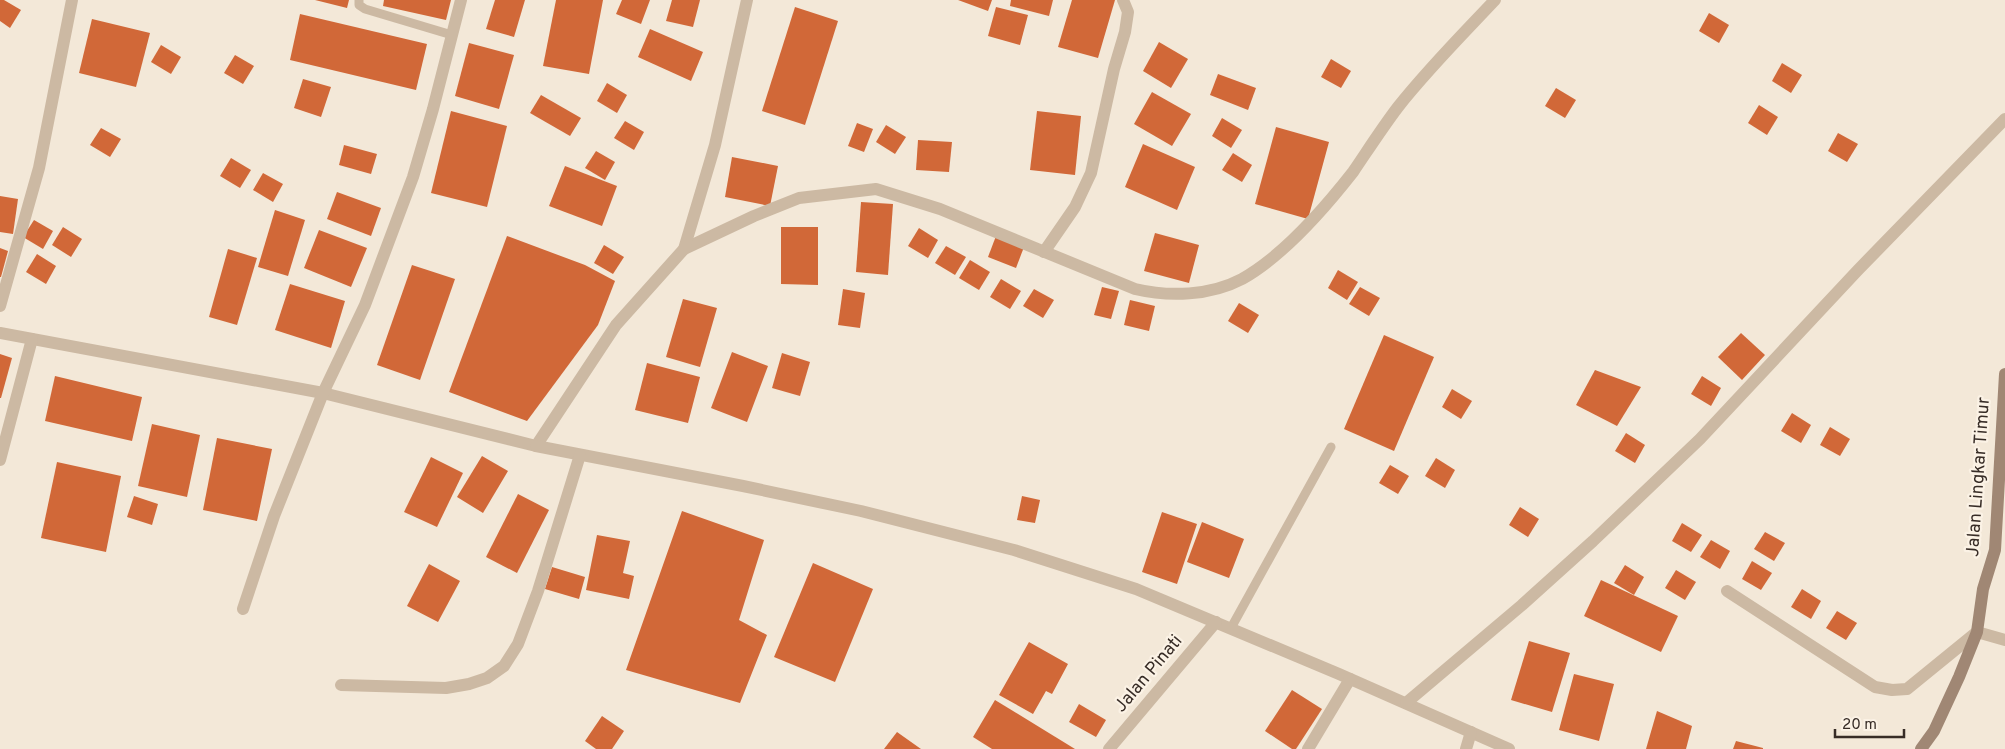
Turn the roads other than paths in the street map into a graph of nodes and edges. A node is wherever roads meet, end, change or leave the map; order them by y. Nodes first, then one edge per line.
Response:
1 (72, 0) edge
2 (359, 0) edge
3 (461, 0) edge
4 (747, 0) edge
5 (1495, 0) edge
6 (1128, 4) edge
7 (452, 35) junction
8 (2005, 119) edge
9 (684, 250) junction
10 (1044, 252) junction
11 (0, 306) edge
12 (0, 333) edge
13 (32, 339) junction
14 (2005, 374) edge
15 (323, 393) junction
16 (536, 446) junction
17 (1331, 447) dead end
18 (580, 454) junction
19 (0, 460) edge
20 (1727, 591) dead end
21 (244, 609) dead end
22 (1216, 622) junction
23 (1232, 628) junction
24 (1976, 632) junction
25 (2005, 640) edge
26 (1350, 679) junction
27 (341, 685) dead end
28 (1406, 703) junction
29 (1471, 732) junction
30 (1110, 749) edge
31 (1308, 749) edge
32 (1466, 749) edge
33 (1509, 749) edge
34 (1921, 749) edge

1 - 11 street
2 - 7 lane
3 - 7 street
4 - 9 street
5 - 10 street
6 - 10 street
7 - 15 street
8 - 28 street
9 - 10 street
9 - 16 street
12 - 13 street
13 - 15 street
13 - 19 street
14 - 24 main road, Jalan Lingkar Timur
15 - 16 street
15 - 21 street
16 - 18 street
17 - 23 lane
18 - 22 street
18 - 27 street
20 - 24 street
22 - 23 street
22 - 30 street, Jalan Pinati
23 - 26 street
24 - 25 street
24 - 34 main road, Jalan Lingkar Timur
26 - 28 street
26 - 31 street
28 - 29 street
29 - 32 street
29 - 33 street

